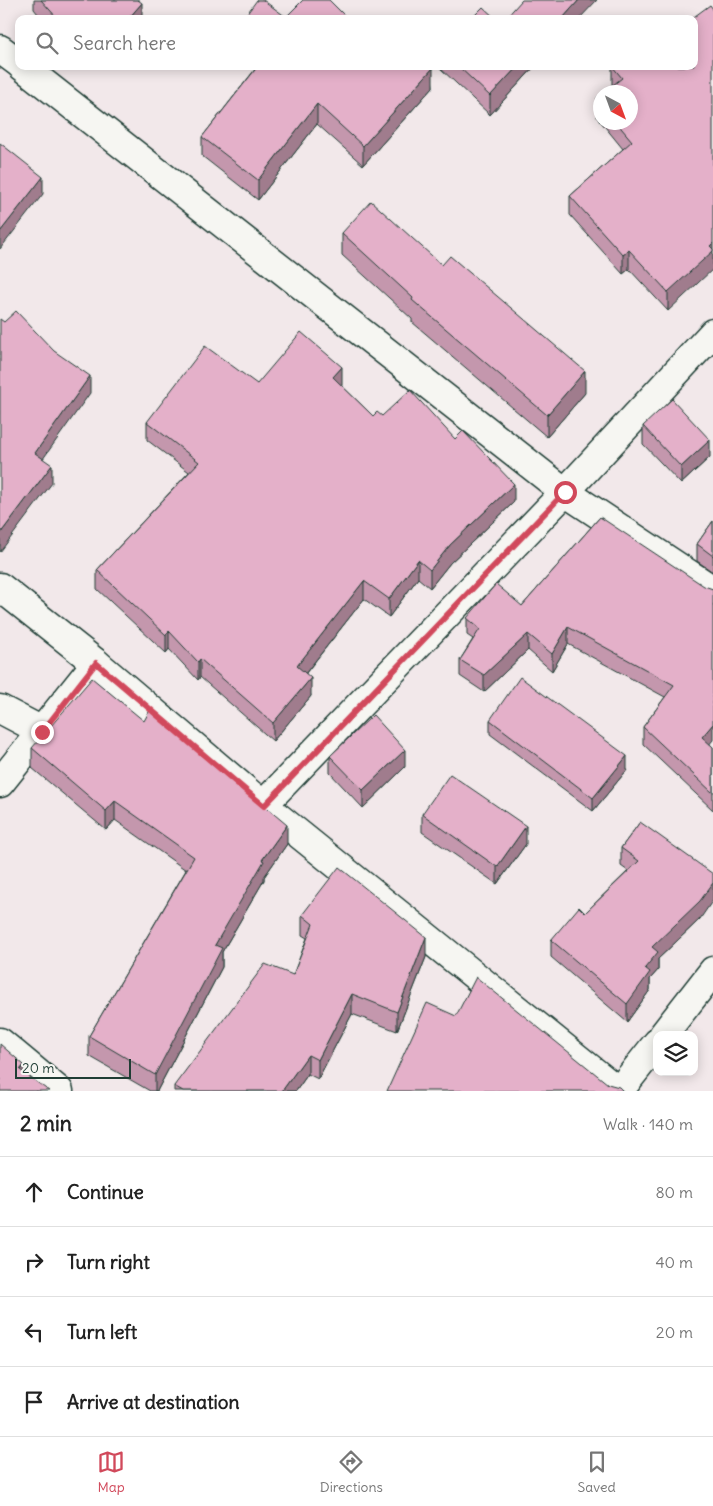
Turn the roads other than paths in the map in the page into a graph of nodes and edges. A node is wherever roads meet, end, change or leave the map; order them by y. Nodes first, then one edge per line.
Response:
1 (0, 49) edge
2 (15, 61) edge
3 (27, 70) edge
4 (713, 333) edge
5 (565, 492) junction
6 (0, 587) edge
7 (713, 590) edge
8 (96, 663) junction
9 (0, 709) edge
10 (42, 732) junction
11 (0, 783) edge
12 (264, 806) junction
13 (713, 971) edge
14 (666, 1031) edge
15 (0, 1042) edge
16 (653, 1048) edge
17 (59, 1091) edge
18 (619, 1091) edge

1 - 2 street
3 - 5 street
4 - 5 street
5 - 7 street
5 - 12 street
6 - 8 street
8 - 10 street
8 - 12 street
9 - 10 street
10 - 11 street
12 - 18 street
13 - 14 street
15 - 17 street
16 - 18 street

